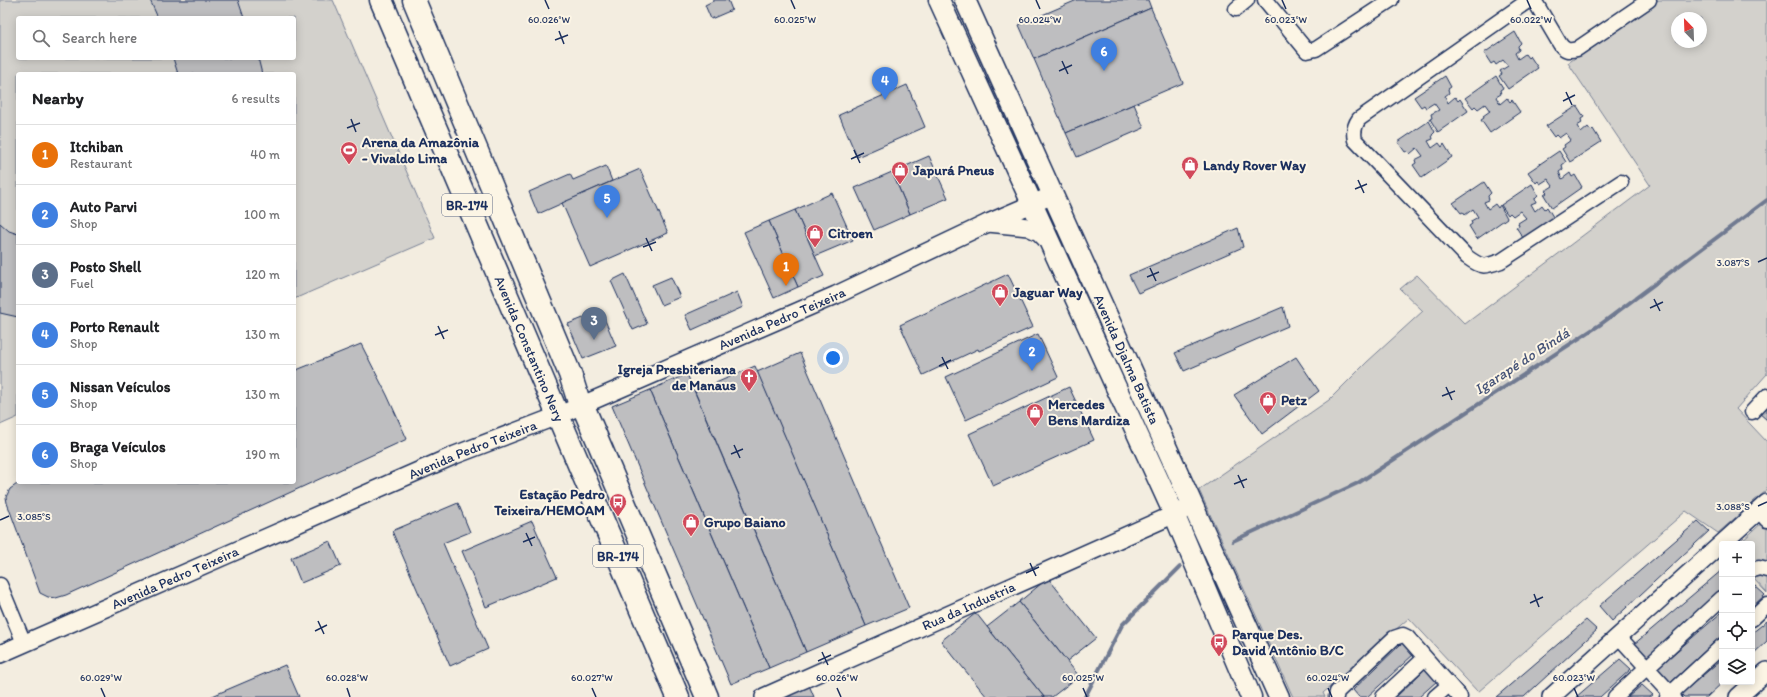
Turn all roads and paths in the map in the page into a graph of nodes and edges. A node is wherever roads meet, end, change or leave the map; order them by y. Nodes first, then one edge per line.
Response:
1 (380, 0) edge
2 (414, 0) edge
3 (939, 0) edge
4 (965, 0) edge
5 (1247, 0) edge
6 (1265, 0) edge
7 (1391, 0) edge
8 (1529, 0) edge
9 (1534, 0) edge
10 (1649, 0) edge
11 (1236, 9) dead end
12 (1620, 182) dead end
13 (1053, 195) junction
14 (1033, 203) junction
15 (988, 223) junction
16 (1052, 246) junction
17 (1767, 396) edge
18 (580, 405) junction
19 (1752, 412) dead end
20 (558, 416) junction
21 (1194, 506) junction
22 (1764, 512) edge
23 (1174, 514) junction
24 (1755, 569) edge
25 (1767, 570) edge
26 (0, 585) edge
27 (1719, 601) edge
28 (1767, 605) edge
29 (1755, 616) edge
30 (1618, 636) junction
31 (24, 643) junction
32 (1719, 649) edge
33 (0, 654) edge
34 (1425, 658) junction
35 (1647, 668) junction
36 (1767, 671) edge
37 (1449, 685) junction
38 (1337, 695) edge
39 (1671, 696) edge
40 (678, 697) edge
41 (707, 697) edge
42 (764, 697) edge
43 (1251, 697) edge
44 (1279, 697) edge
45 (1383, 697) edge
46 (1435, 697) edge
47 (1460, 697) edge
48 (1551, 697) edge
49 (1615, 697) edge
50 (1738, 697) edge

1 - 20 highway, Avenida Constantino Nery / BR-174
2 - 18 highway, Avenida Constantino Nery / BR-174
3 - 14 main road, Avenida Djalma Batista
4 - 13 main road, Avenida Djalma Batista
5 - 11 street
6 - 7 street
8 - 12 street
9 - 10 street
13 - 14 street, Avenida Pedro Teixeira
13 - 21 main road, Avenida Djalma Batista
14 - 15 street, Avenida Pedro Teixeira
14 - 16 main road, Avenida Djalma Batista
15 - 16 street
15 - 18 street, Avenida Pedro Teixeira
16 - 23 main road, Avenida Djalma Batista
17 - 19 street
18 - 20 street, Avenida Pedro Teixeira
18 - 41 highway, Avenida Constantino Nery / BR-174
20 - 31 street, Avenida Pedro Teixeira
20 - 40 highway, Avenida Constantino Nery / BR-174
21 - 23 street, Rua da Industria
21 - 44 main road, Avenida Djalma Batista
22 - 30 street
23 - 42 street, Rua da Industria
23 - 43 main road, Avenida Djalma Batista
24 - 25 street
26 - 31 street
27 - 35 street
28 - 29 street
30 - 35 street
30 - 48 street
31 - 33 street, Avenida Pedro Teixeira
32 - 39 street
34 - 37 street
34 - 38 street
34 - 45 street
35 - 39 street
35 - 49 street
36 - 50 street
37 - 46 street
37 - 47 street

